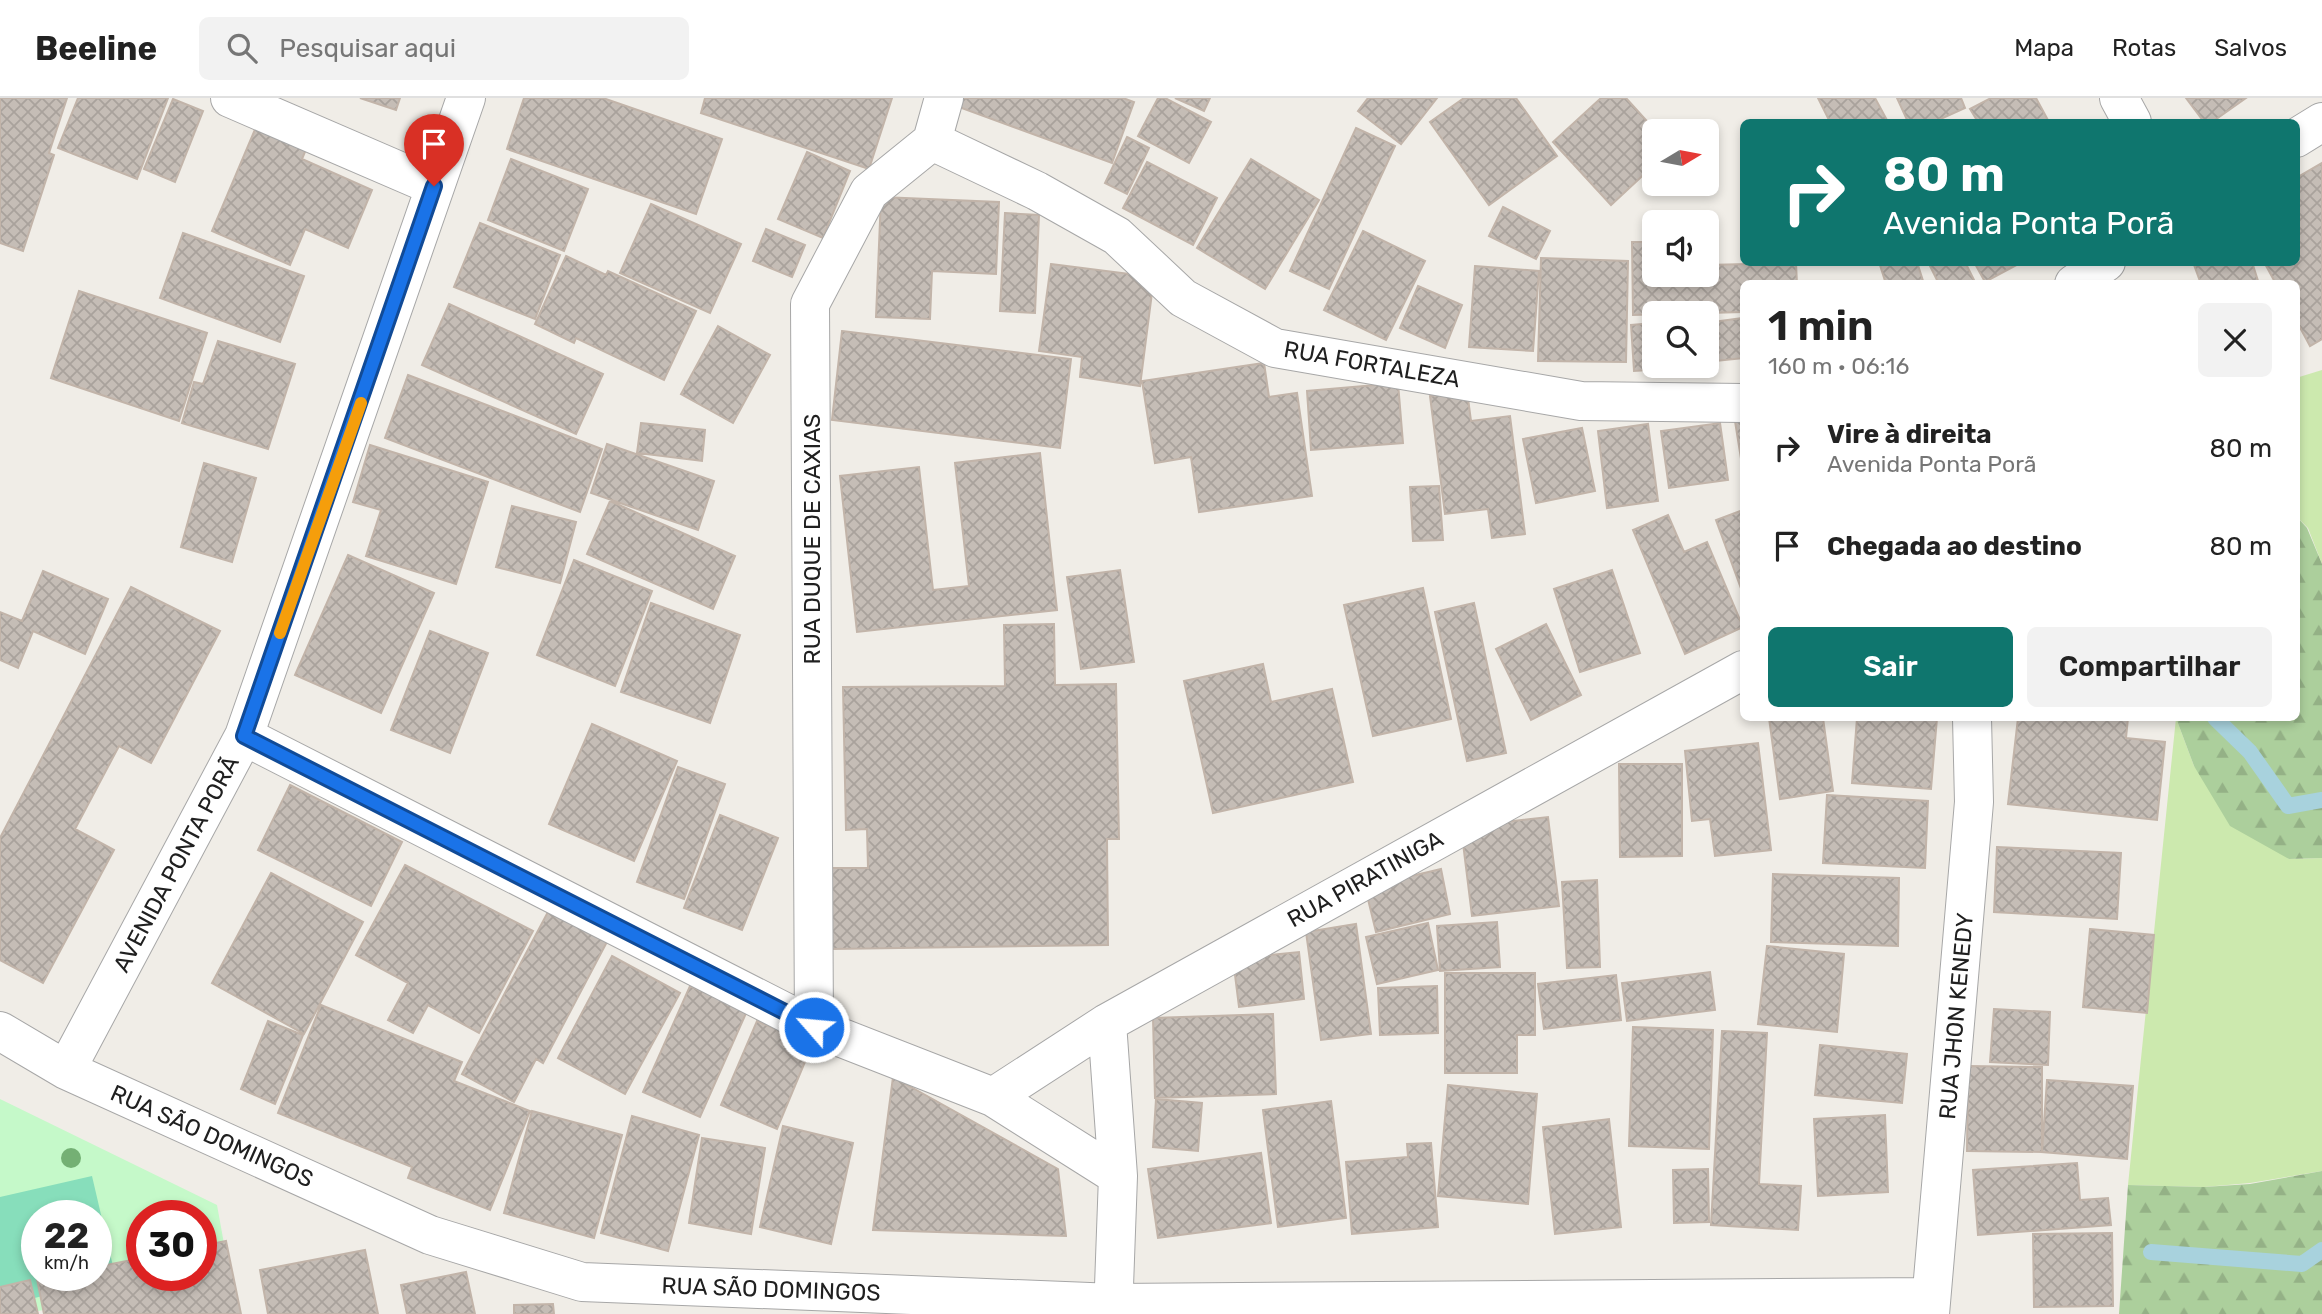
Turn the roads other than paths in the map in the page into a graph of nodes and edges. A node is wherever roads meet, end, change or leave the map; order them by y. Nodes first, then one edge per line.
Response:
1 (230, 98) edge
2 (466, 98) edge
3 (944, 98) edge
4 (2119, 98) edge
5 (2130, 119) edge
6 (2322, 122) edge
7 (2300, 136) edge
8 (932, 141) junction
9 (434, 186) junction
10 (2100, 266) edge
11 (2080, 280) edge
12 (1740, 403) edge
13 (1740, 672) edge
14 (1972, 721) edge
15 (244, 736) junction
16 (1107, 1023) junction
17 (814, 1027) junction
18 (0, 1031) edge
19 (66, 1070) junction
20 (993, 1097) junction
21 (1118, 1176) junction
22 (1930, 1306) edge
23 (1113, 1308) edge

1 - 9 street
2 - 9 street, AVENIDA PONTA PORÃ
3 - 8 street
4 - 5 street
6 - 7 street
8 - 12 street, RUA FORTALEZA
8 - 17 street, RUA DUQUE DE CAXIAS
9 - 15 street, AVENIDA PONTA PORÃ
10 - 11 street
13 - 16 street, RUA PIRATINIGA
14 - 22 street, RUA JHON KENEDY
15 - 17 street
15 - 19 street, AVENIDA PONTA PORÃ
16 - 20 street, RUA PIRATINIGA
16 - 21 street
17 - 20 street
18 - 19 street, RUA SÃO DOMINGOS
19 - 23 street, RUA SÃO DOMINGOS
20 - 21 street
21 - 23 street
22 - 23 street, RUA SÃO DOMINGOS

